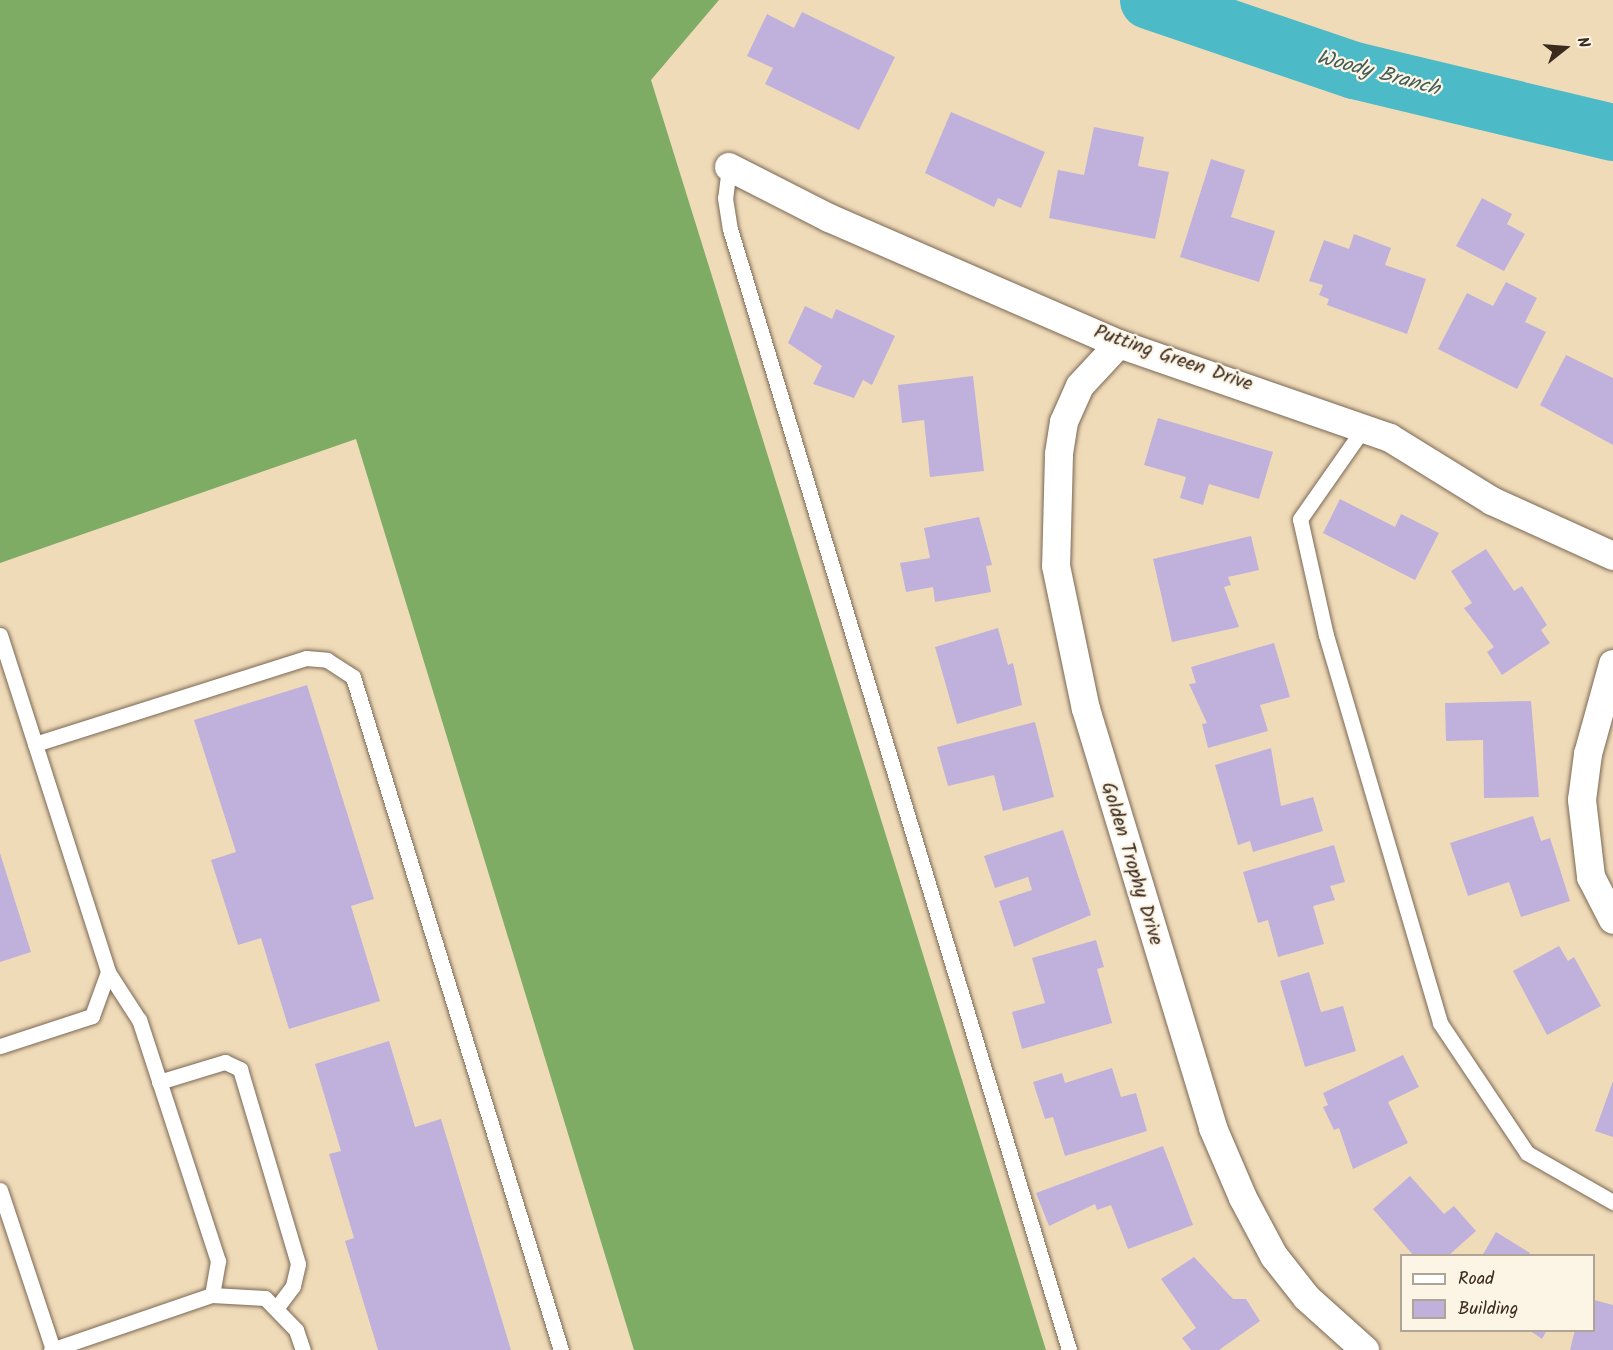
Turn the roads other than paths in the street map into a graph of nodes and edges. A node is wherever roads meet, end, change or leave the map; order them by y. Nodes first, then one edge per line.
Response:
1 (729, 167) joint
2 (1119, 344) junction
3 (1363, 429) junction
4 (1613, 556) edge
5 (0, 635) edge
6 (1613, 664) edge
7 (35, 744) junction
8 (1613, 920) edge
9 (108, 972) junction
10 (0, 1046) edge
11 (159, 1082) junction
12 (0, 1190) edge
13 (1613, 1202) edge
14 (212, 1295) junction
15 (278, 1306) junction
16 (52, 1350) edge
17 (303, 1350) edge
18 (561, 1350) edge
19 (1068, 1350) edge
20 (1365, 1350) edge

1 - 2 street, Putting Green Drive
1 - 19 lane
2 - 3 street, Putting Green Drive
2 - 20 street, Golden Trophy Drive
3 - 4 street, Putting Green Drive
3 - 13 lane
5 - 7 lane
6 - 8 street
7 - 9 lane
7 - 18 lane
9 - 10 lane
9 - 11 lane
11 - 14 lane
11 - 15 lane
12 - 16 lane
14 - 15 lane
14 - 16 lane
15 - 17 lane

